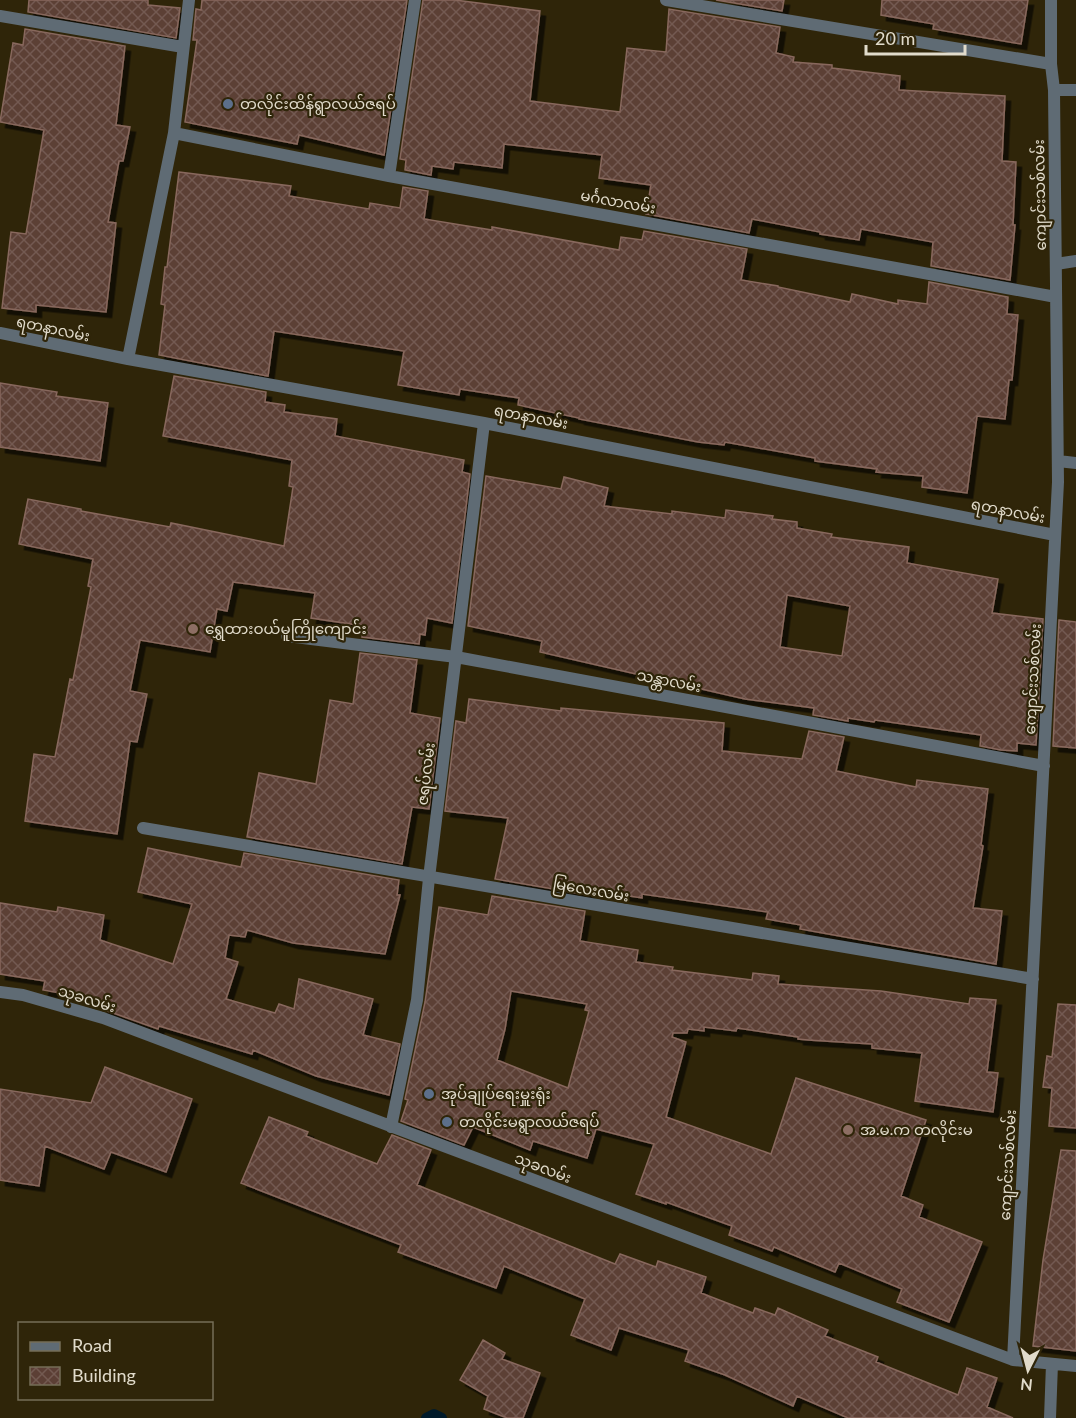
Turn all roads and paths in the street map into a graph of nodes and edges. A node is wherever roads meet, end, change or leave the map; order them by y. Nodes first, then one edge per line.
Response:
1 (189, 0) edge
2 (415, 0) edge
3 (666, 0) edge
4 (1051, 0) edge
5 (710, 4) edge
6 (0, 16) edge
7 (183, 47) junction
8 (1052, 64) junction
9 (1054, 90) junction
10 (1076, 90) edge
11 (174, 133) junction
12 (389, 176) junction
13 (1076, 261) edge
14 (1056, 264) junction
15 (1056, 297) junction
16 (0, 333) edge
17 (128, 359) junction
18 (484, 423) junction
19 (1058, 461) junction
20 (1076, 463) edge
21 (1056, 535) junction
22 (288, 636) dead end
23 (456, 657) junction
24 (1044, 766) junction
25 (143, 828) dead end
26 (429, 878) junction
27 (1033, 979) junction
28 (0, 992) edge
29 (391, 1127) junction
30 (1013, 1360) junction
31 (1052, 1364) junction
32 (1076, 1366) edge
33 (1050, 1418) edge

1 - 7 street
2 - 12 street
3 - 5 street
4 - 8 street, ကျောင်းသစ်လမ်း
5 - 8 street
6 - 7 street
7 - 11 street
8 - 9 street, ကျောင်းသစ်လမ်း
9 - 10 street
9 - 14 street, ကျောင်းသစ်လမ်း
11 - 12 street, မင်္ဂလာလမ်း
11 - 17 street
12 - 15 street, မင်္ဂလာလမ်း
13 - 14 street
14 - 15 street, ကျောင်းသစ်လမ်း
15 - 19 street, ကျောင်းသစ်လမ်း
16 - 17 street, ရတနာလမ်း
17 - 18 street, ရတနာလမ်း
18 - 21 street, ရတနာလမ်း
18 - 23 street, ဇရပ်လမ်း
19 - 20 street
19 - 21 street, ကျောင်းသစ်လမ်း
21 - 24 street, ကျောင်းသစ်လမ်း
22 - 23 street, သန္တာလမ်း
23 - 24 street, သန္တာလမ်း
23 - 26 street, ဇရပ်လမ်း
24 - 27 street, ကျောင်းသစ်လမ်း
25 - 26 street, မြလေးလမ်း
26 - 27 street, မြလေးလမ်း
26 - 29 street, ဇရပ်လမ်း
27 - 30 street, ကျောင်းသစ်လမ်း
28 - 29 street, သုခလမ်း
29 - 30 street, သုခလမ်း
30 - 31 street, သုခလမ်း
31 - 32 street, သုခလမ်း
31 - 33 street

